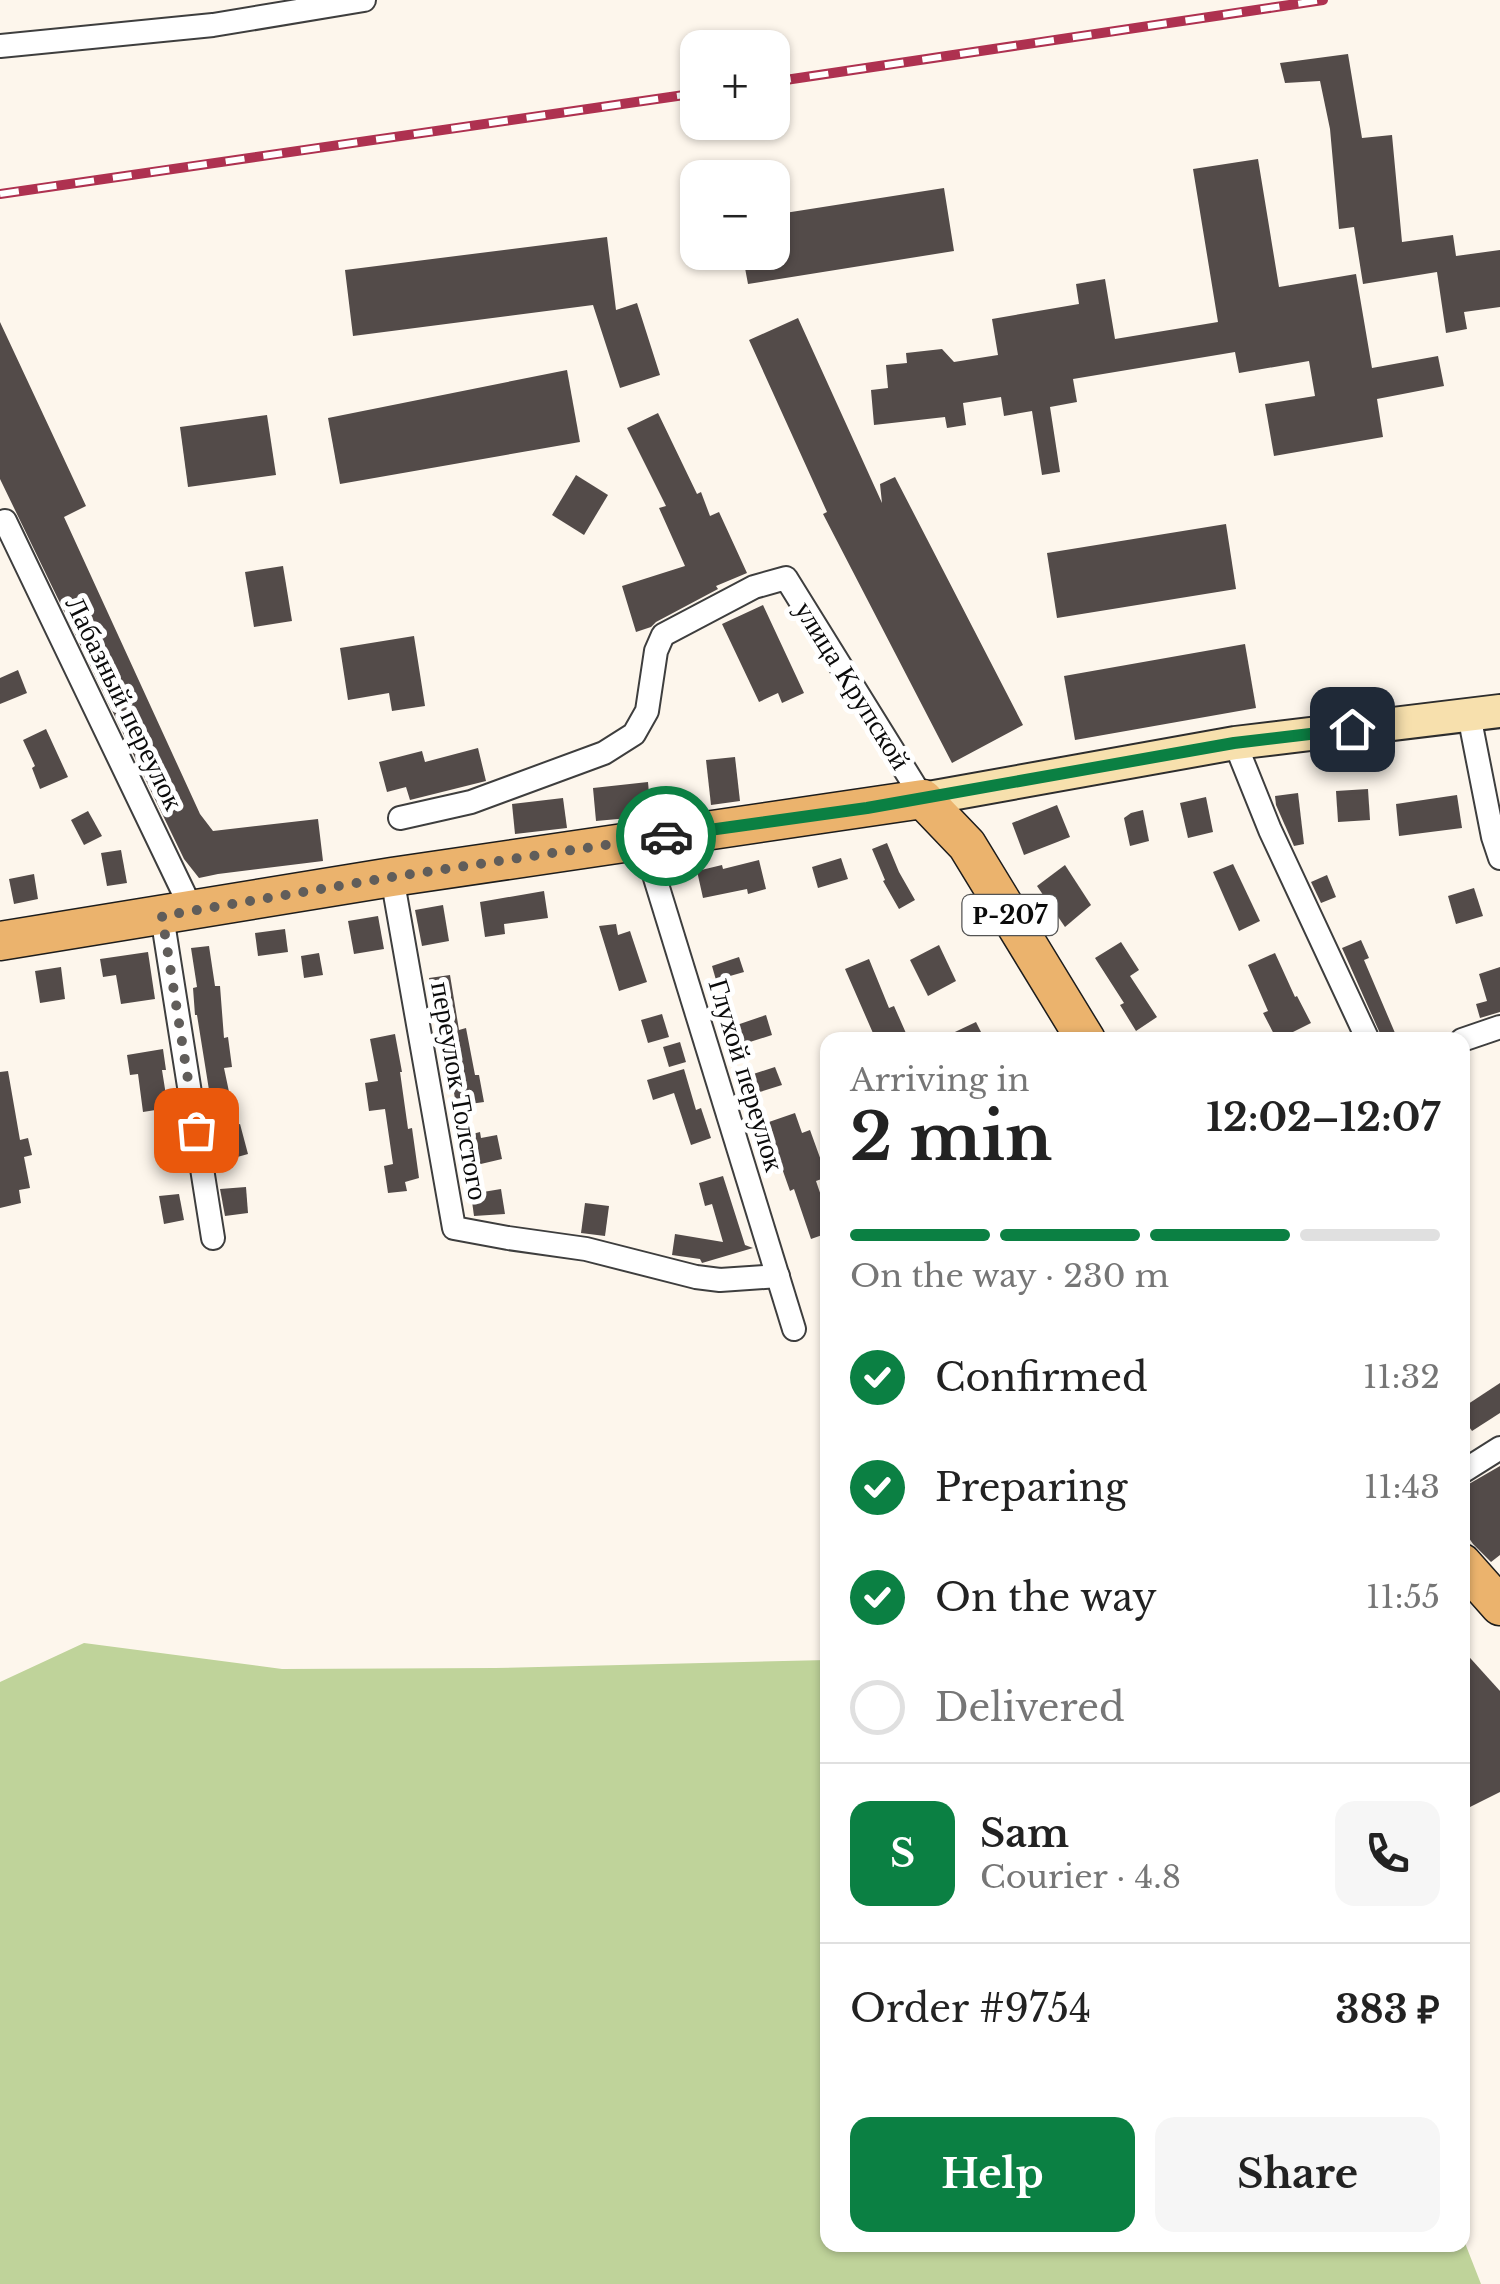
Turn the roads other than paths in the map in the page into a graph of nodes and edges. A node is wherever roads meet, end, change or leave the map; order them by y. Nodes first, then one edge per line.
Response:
1 (209, 0) edge
2 (364, 0) edge
3 (214, 24) junction
4 (0, 46) edge
5 (4, 522) dead end
6 (1485, 713) edge
7 (1234, 743) junction
8 (923, 799) junction
9 (400, 818) dead end
10 (643, 839) junction
11 (1500, 858) edge
12 (392, 877) junction
13 (177, 913) junction
14 (0, 940) edge
15 (1500, 1027) edge
16 (1081, 1032) edge
17 (1364, 1032) edge
18 (1470, 1037) edge
19 (213, 1238) dead end
20 (778, 1276) junction
21 (794, 1329) dead end
22 (1500, 1448) edge
23 (1470, 1467) edge
24 (1470, 1571) edge
25 (1500, 1606) edge

1 - 3 street
2 - 3 street
3 - 4 street
5 - 13 street, Лабазный переулок
6 - 7 street
6 - 11 street
7 - 8 street
7 - 17 street
8 - 9 street, улица Крупской
8 - 10 main road
8 - 16 main road, улица Крупской / Р-207
10 - 12 main road
10 - 20 street, Глухой переулок
12 - 13 main road
12 - 20 street, переулок Толстого
13 - 14 main road
13 - 19 street, Лабазный переулок
15 - 18 street
20 - 21 street, Глухой переулок
22 - 23 street
24 - 25 main road

